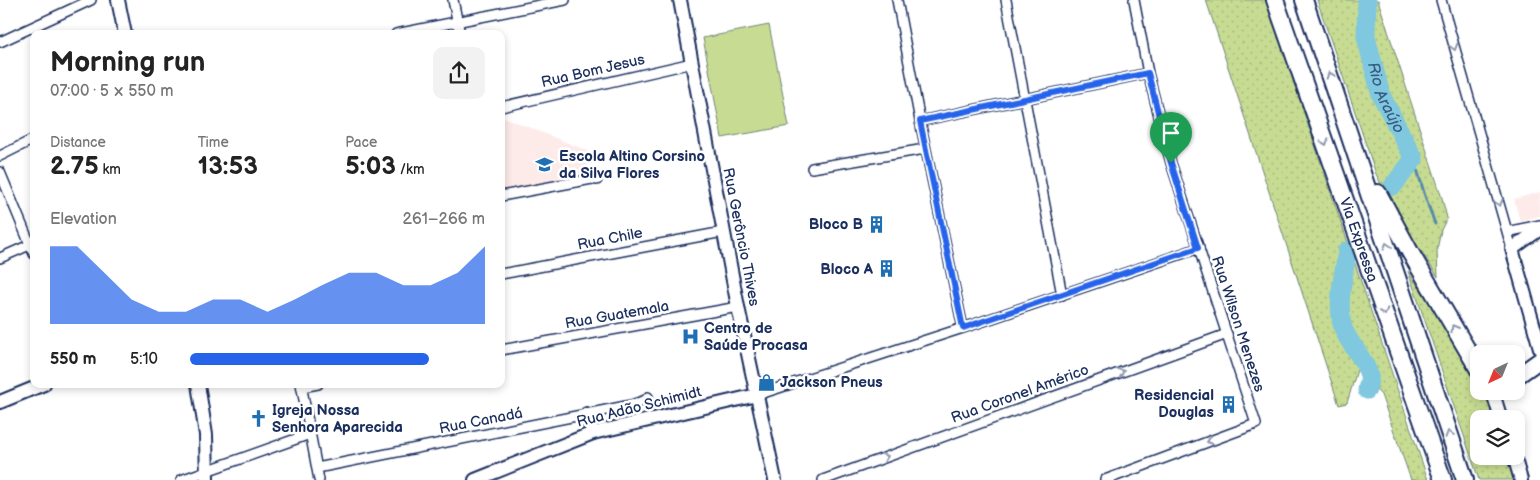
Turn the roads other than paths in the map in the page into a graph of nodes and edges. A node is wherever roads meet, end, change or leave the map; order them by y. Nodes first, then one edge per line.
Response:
1 (91, 0) edge
2 (118, 0) edge
3 (453, 0) edge
4 (564, 0) edge
5 (680, 0) edge
6 (897, 0) edge
7 (1006, 0) edge
8 (1134, 0) edge
9 (1275, 0) edge
10 (1304, 0) edge
11 (1441, 0) edge
12 (458, 22) junction
13 (124, 30) edge
14 (417, 30) edge
15 (459, 30) edge
16 (0, 42) edge
17 (692, 63) junction
18 (1148, 73) junction
19 (1025, 99) junction
20 (505, 106) edge
21 (920, 121) junction
22 (30, 141) edge
23 (926, 149) junction
24 (1357, 154) junction
25 (0, 156) edge
26 (812, 168) dead end
27 (0, 172) edge
28 (597, 180) dead end
29 (505, 195) edge
30 (1540, 227) edge
31 (1511, 231) dead end
32 (723, 232) junction
33 (30, 240) edge
34 (30, 245) edge
35 (1198, 248) junction
36 (1512, 249) junction
37 (0, 258) edge
38 (505, 273) edge
39 (1062, 295) junction
40 (738, 307) junction
41 (963, 328) junction
42 (1226, 334) junction
43 (1540, 348) edge
44 (505, 349) edge
45 (1470, 355) edge
46 (1540, 360) edge
47 (1525, 371) edge
48 (34, 388) edge
49 (199, 388) edge
50 (302, 388) edge
51 (757, 396) junction
52 (648, 397) dead end
53 (0, 402) edge
54 (588, 414) junction
55 (593, 433) junction
56 (310, 434) junction
57 (1517, 465) edge
58 (317, 468) junction
59 (207, 475) edge
60 (181, 480) edge
61 (319, 480) edge
62 (475, 480) edge
63 (775, 480) edge
64 (823, 480) edge
65 (1105, 480) edge
66 (1443, 480) edge
67 (1465, 480) edge
68 (1521, 480) edge

1 - 16 street
2 - 13 main road
3 - 12 street
4 - 12 street
5 - 17 main road, Rua Gerôncio Thives
6 - 21 street
7 - 19 street
8 - 18 street, Rua Wilson Menezes
9 -> 66 highway, Via Expressa
24 -> 10 highway, Via Expressa
11 -> 36 street
12 - 14 street
12 - 15 street
17 - 20 street, Rua Bom Jesus
17 - 32 main road, Rua Gerôncio Thives
18 - 19 street
18 - 35 street, Rua Wilson Menezes
19 - 21 street
19 - 39 street
21 - 23 street
22 - 25 street
23 - 26 street
23 - 41 street
45 -> 24 highway
67 -> 24 highway, Via Expressa
27 - 33 street
28 - 29 street
30 - 31 street
30 - 36 main road
32 - 38 street, Rua Chile
32 - 40 main road, Rua Gerôncio Thives
34 - 37 street
35 - 39 street
35 - 42 street, Rua Wilson Menezes
36 - 43 main road
39 - 41 street
40 - 44 street, Rua Guatemala
40 - 51 main road, Rua Gerôncio Thives
41 - 51 street
64 -> 42 street, Rua Coronel Américo
42 -> 65 street, Rua Wilson Menezes
46 - 47 main road
48 - 53 main road
49 - 59 main road
50 - 56 street
51 - 55 main road, Rua Adão Schimidt
51 - 63 main road, Rua Gerôncio Thives
52 - 54 street, Rua Canadá
54 - 55 main road
54 - 58 street, Rua Canadá
55 - 62 main road, Rua Adão Schimidt
56 - 58 street
56 - 59 street
57 - 68 main road
58 - 61 street
59 - 60 street

